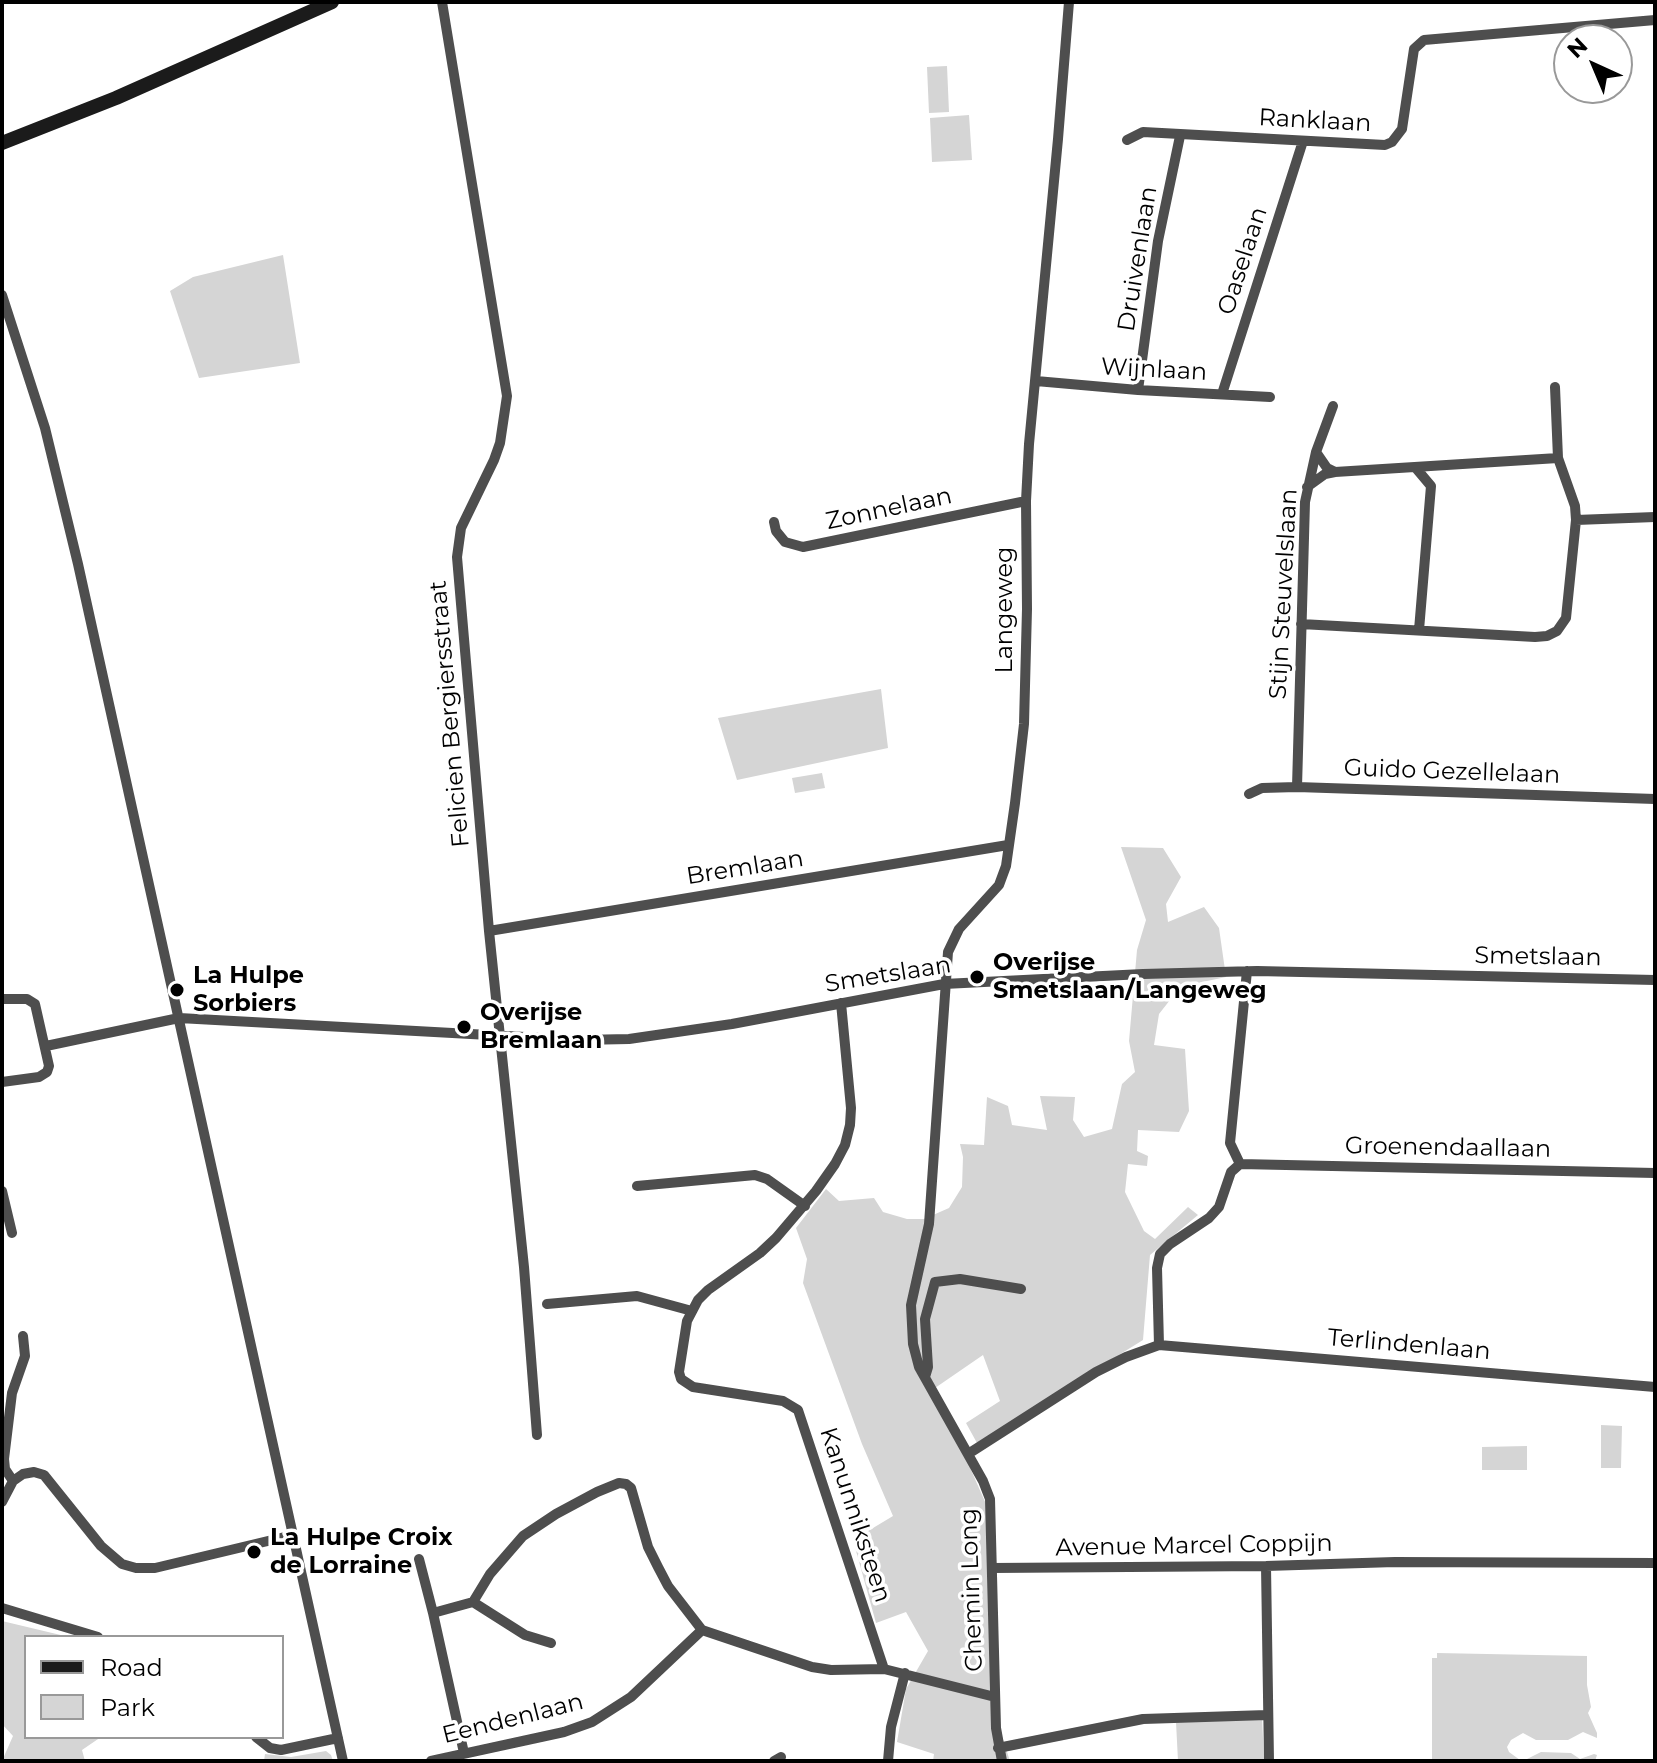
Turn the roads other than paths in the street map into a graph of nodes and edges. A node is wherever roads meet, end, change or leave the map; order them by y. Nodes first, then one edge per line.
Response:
1 (332, 2) edge
2 (442, 2) edge
3 (1069, 2) edge
4 (1655, 20) edge
5 (1180, 136) junction
6 (1127, 140) dead end
7 (1303, 141) junction
8 (2, 143) edge
9 (2, 295) edge
10 (1036, 381) junction
11 (1555, 387) dead end
12 (1138, 390) junction
13 (1222, 394) junction
14 (1270, 397) dead end
15 (1333, 406) dead end
16 (1316, 452) junction
17 (1558, 458) junction
18 (1446, 466) junction
19 (1415, 467) junction
20 (1335, 472) junction
21 (1431, 486) junction
22 (1307, 487) junction
23 (1026, 501) junction
24 (1655, 517) edge
25 (1576, 520) junction
26 (774, 522) dead end
27 (1301, 624) junction
28 (1419, 630) junction
29 (1297, 787) junction
30 (1249, 794) dead end
31 (1655, 799) edge
32 (1008, 845) junction
33 (489, 931) junction
34 (1247, 971) junction
35 (1655, 980) edge
36 (944, 984) junction
37 (2, 999) edge
38 (841, 1003) junction
39 (179, 1018) junction
40 (500, 1035) junction
41 (46, 1046) junction
42 (2, 1082) edge
43 (1240, 1164) junction
44 (1655, 1173) edge
45 (637, 1186) dead end
46 (2, 1191) edge
47 (931, 1198) joint
48 (805, 1206) junction
49 (12, 1233) dead end
50 (1021, 1289) dead end
51 (547, 1304) dead end
52 (692, 1311) junction
53 (23, 1336) dead end
54 (1159, 1345) junction
55 (925, 1377) junction
56 (1655, 1387) edge
57 (537, 1435) dead end
58 (968, 1454) junction
59 (13, 1481) junction
60 (2, 1502) edge
61 (293, 1535) junction
62 (419, 1559) dead end
63 (1655, 1563) edge
64 (1266, 1566) junction
65 (992, 1568) junction
66 (473, 1602) junction
67 (2, 1608) edge
68 (433, 1613) junction
69 (702, 1630) junction
70 (91, 1635) edge
71 (551, 1643) dead end
72 (884, 1669) junction
73 (905, 1673) junction
74 (995, 1697) junction
75 (1267, 1715) junction
76 (338, 1738) junction
77 (259, 1739) edge
78 (998, 1748) junction
79 (464, 1753) junction
80 (452, 1759) edge
81 (343, 1761) edge
82 (431, 1761) edge
83 (888, 1761) edge
84 (1002, 1761) edge
85 (1269, 1761) edge

1 - 8 street
2 - 33 street, Felicien Bergiersstraat
3 - 10 street, Langeweg
4 - 7 street, Ranklaan
5 - 6 street, Ranklaan
5 - 7 street, Ranklaan
5 - 12 street, Druivenlaan
7 - 13 street, Oaselaan
9 - 39 street
10 - 12 street, Wijnlaan
10 - 23 street, Langeweg
11 - 17 street
12 - 13 street, Wijnlaan
13 - 14 street, Wijnlaan
15 - 16 street, Stijn Steuvelslaan
16 - 20 street
16 - 22 street, Stijn Steuvelslaan
17 - 18 street
17 - 25 street
18 - 19 street
18 - 21 street
19 - 20 street
19 - 21 street
20 - 22 street
21 - 28 street
22 - 27 street, Stijn Steuvelslaan
23 - 26 street, Zonnelaan
23 - 32 street, Langeweg
24 - 25 street
25 - 28 street
27 - 28 street
27 - 29 street, Stijn Steuvelslaan
29 - 30 street, Guido Gezellelaan
29 - 31 street, Guido Gezellelaan
32 - 33 street, Bremlaan
32 - 36 street, Langeweg
33 - 40 street, Felicien Bergiersstraat
34 - 35 street, Smetslaan
34 - 36 street, Smetslaan
34 - 43 street
36 - 38 street, Smetslaan
36 - 47 street, Langeweg
37 - 41 street
38 - 40 street, Smetslaan
38 - 48 street, Kanunniksteen
39 - 40 street, Smetslaan
39 - 41 street, Smetslaan
39 - 61 street
40 - 57 street, Felicien Bergiersstraat
41 - 42 street
43 - 44 street, Groenendaallaan
43 - 54 street
45 - 48 street
46 - 49 street
47 - 55 street, Chemin Long
48 - 52 street, Kanunniksteen
50 - 55 street
51 - 52 street
52 - 72 street, Kanunniksteen
53 - 59 street
54 - 56 street, Terlindenlaan
54 - 58 street
55 - 58 street, Chemin Long
58 - 65 street, Chemin Long
59 - 60 street
59 - 61 street
61 - 76 street
62 - 68 street
63 - 64 street, Avenue Marcel Coppijn
64 - 65 street, Avenue Marcel Coppijn
64 - 75 street
65 - 74 street, Chemin Long
66 - 68 street
66 - 69 street
66 - 71 street
67 - 70 street
68 - 79 street
69 - 72 street
69 - 79 street, Eendenlaan
72 - 73 street
73 - 74 street
73 - 83 street
74 - 78 street, Chemin Long
75 - 78 street
75 - 85 street
76 - 77 street
76 - 81 street
78 - 84 street, Chemin Long
79 - 80 street, Eendenlaan
80 - 82 street, Eendenlaan

